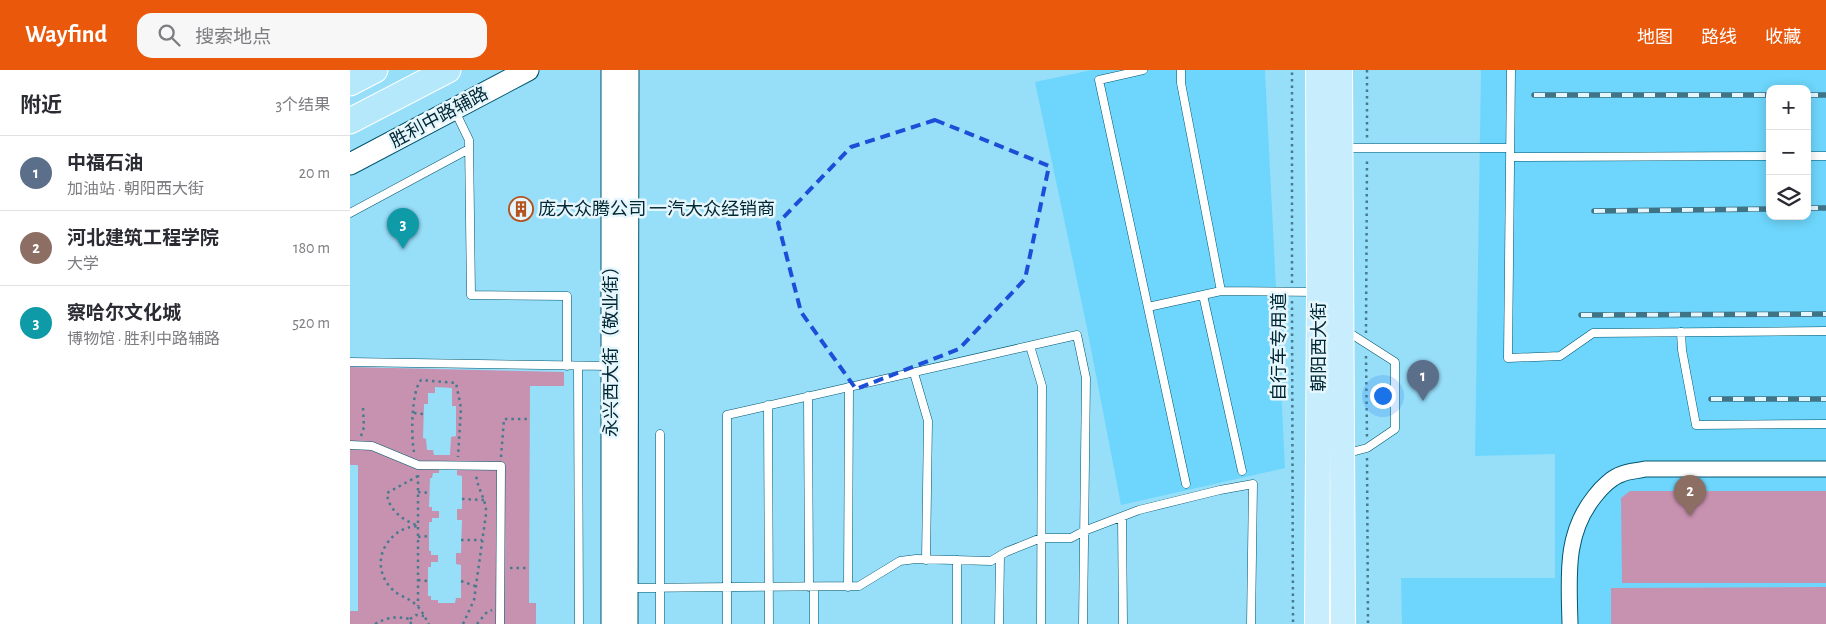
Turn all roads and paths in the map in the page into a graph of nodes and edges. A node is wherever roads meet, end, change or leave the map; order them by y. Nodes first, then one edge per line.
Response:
1 (374, 70) edge
2 (448, 70) edge
3 (528, 70) edge
4 (612, 70) edge
5 (628, 70) edge
6 (1143, 70) edge
7 (1180, 70) edge
8 (1292, 70) edge
9 (1510, 70) edge
10 (1322, 71) edge
11 (350, 83) edge
12 (454, 109) junction
13 (353, 111) edge
14 (1340, 148) junction
15 (1510, 148) junction
16 (469, 149) junction
17 (1766, 156) edge
18 (1811, 156) edge
19 (1826, 156) edge
20 (1510, 157) junction
21 (350, 164) edge
22 (350, 213) edge
23 (1221, 291) junction
24 (1292, 292) junction
25 (1319, 292) junction
26 (1203, 295) junction
27 (1148, 307) junction
28 (1342, 328) junction
29 (1826, 331) edge
30 (1681, 332) junction
31 (1030, 346) junction
32 (350, 362) edge
33 (567, 366) junction
34 (578, 366) junction
35 (611, 366) junction
36 (914, 372) junction
37 (849, 388) junction
38 (808, 396) junction
39 (768, 405) junction
40 (363, 408) dead end
41 (414, 414) junction
42 (424, 414) dead end
43 (530, 419) dead end
44 (1826, 424) edge
45 (660, 434) dead end
46 (354, 445) edge
47 (1342, 455) junction
48 (418, 466) junction
49 (456, 466) junction
50 (476, 466) junction
51 (501, 466) junction
52 (1826, 469) edge
53 (1242, 471) dead end
54 (418, 476) junction
55 (1186, 484) dead end
56 (418, 492) junction
57 (430, 493) dead end
58 (462, 499) dead end
59 (484, 500) junction
60 (1122, 517) junction
61 (418, 526) junction
62 (1084, 531) junction
63 (429, 536) dead end
64 (418, 537) junction
65 (1042, 538) junction
66 (461, 540) dead end
67 (483, 540) junction
68 (1000, 556) junction
69 (926, 560) junction
70 (957, 560) junction
71 (500, 568) junction
72 (529, 568) dead end
73 (418, 580) junction
74 (428, 581) dead end
75 (461, 581) dead end
76 (475, 586) junction
77 (769, 587) junction
78 (812, 587) junction
79 (848, 587) junction
80 (628, 588) junction
81 (660, 588) junction
82 (727, 588) junction
83 (418, 606) junction
84 (500, 607) junction
85 (424, 616) junction
86 (410, 620) junction
87 (375, 624) edge
88 (411, 624) edge
89 (429, 624) edge
90 (463, 624) edge
91 (477, 624) edge
92 (500, 624) edge
93 (579, 624) edge
94 (612, 624) edge
95 (628, 624) edge
96 (660, 624) edge
97 (727, 624) edge
98 (769, 624) edge
99 (814, 624) edge
100 (957, 624) edge
101 (999, 624) edge
102 (1041, 624) edge
103 (1082, 624) edge
104 (1123, 624) edge
105 (1251, 624) edge
106 (1293, 624) edge
107 (1317, 624) edge
108 (1343, 624) edge
109 (1570, 624) edge

1 - 11 highway
2 - 13 highway
3 - 12 main road, 胜利中路辅路
4 - 35 main road, 永兴西大街（敬业街）
5 - 80 main road, 永兴西大街（敬业街）
6 - 27 lane
7 - 23 lane
8 - 24 path, 自行车专用道
9 - 15 lane
10 - 14 main road, 朝阳西大街
10 - 25 main road, 朝阳西大街
12 - 16 lane
12 - 21 main road, 胜利中路辅路
14 - 15 lane
14 - 28 main road, 朝阳西大街
15 - 20 lane
16 - 22 lane
16 - 33 lane
17 - 20 lane
18 - 19 lane
20 - 30 lane
23 - 24 lane
23 - 26 lane
24 - 25 lane
24 - 106 path, 自行车专用道
25 - 107 main road, 朝阳西大街
26 - 27 lane
26 - 53 lane
27 - 55 lane
28 - 47 main road, 朝阳西大街
28 - 47 lane
29 - 30 lane
30 - 44 lane
31 - 36 lane
31 - 62 lane
31 - 65 lane
32 - 33 lane
33 - 34 lane
34 - 35 lane
34 - 93 lane
35 - 94 main road, 永兴西大街（敬业街）
36 - 37 lane
36 - 69 lane
37 - 38 lane
37 - 79 lane
38 - 39 lane
38 - 78 lane
39 - 77 lane
39 - 82 lane
40 - 46 path
41 - 42 path
41 - 48 path
41 - 49 path
43 - 51 path
45 - 81 lane
46 - 48 lane
47 - 108 main road, 朝阳西大街
48 - 49 lane
48 - 54 path
49 - 50 lane
50 - 51 lane
50 - 59 path
51 - 71 lane
52 - 109 street
54 - 56 path
54 - 61 path
56 - 57 path
56 - 61 path
58 - 59 path
59 - 67 path
60 - 62 lane
60 - 104 lane
60 - 105 lane
61 - 64 path
61 - 83 path
62 - 65 lane
62 - 103 lane
63 - 64 path
64 - 73 path
65 - 68 lane
65 - 102 lane
66 - 67 path
67 - 76 path
68 - 70 lane
68 - 101 lane
69 - 70 lane
69 - 79 lane
70 - 100 lane
71 - 72 path
71 - 84 lane
73 - 74 path
73 - 83 path
75 - 76 path
76 - 90 path
77 - 78 lane
77 - 82 lane
77 - 98 lane
78 - 79 lane
78 - 99 lane
80 - 81 lane
80 - 95 main road, 永兴西大街（敬业街）
81 - 82 lane
81 - 96 lane
82 - 97 lane
83 - 85 path
84 - 91 path
84 - 92 lane
85 - 86 path
85 - 89 path
86 - 87 path
86 - 88 path

